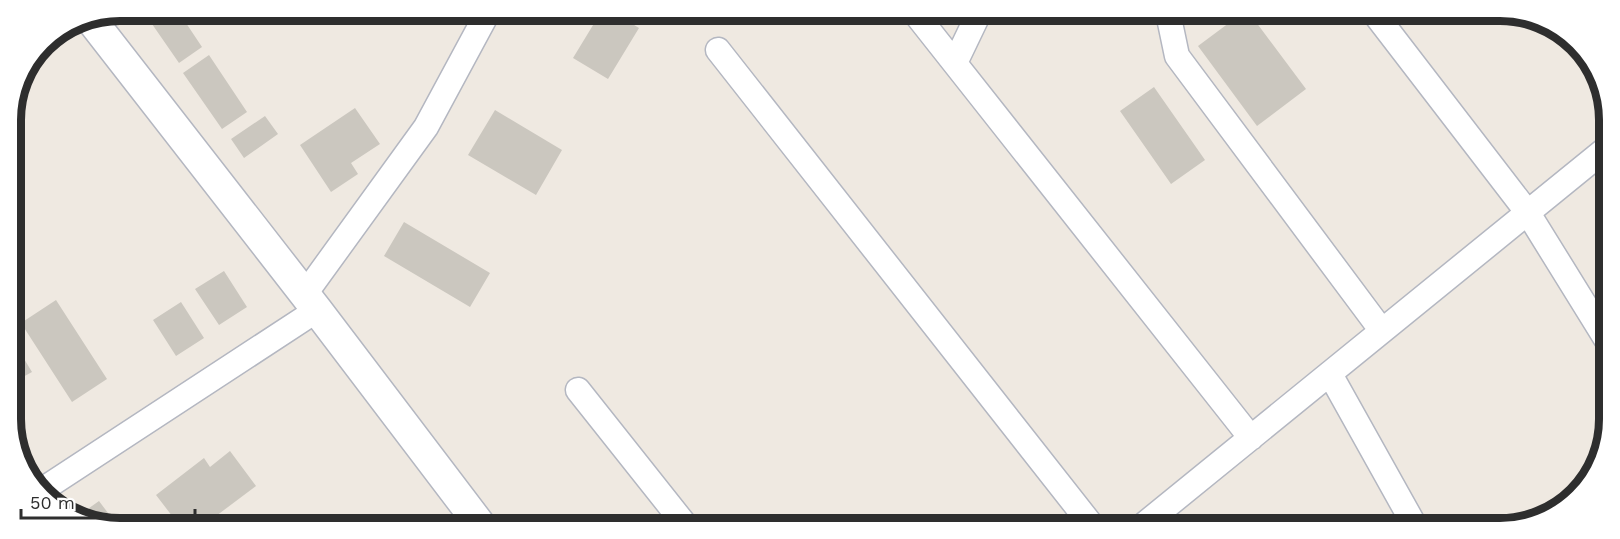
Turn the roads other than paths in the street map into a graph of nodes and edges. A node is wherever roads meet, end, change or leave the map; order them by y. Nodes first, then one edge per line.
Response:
1 (483, 21) edge
2 (921, 21) edge
3 (975, 21) edge
4 (1170, 21) edge
5 (1380, 21) edge
6 (95, 24) edge
7 (718, 50) dead end
8 (955, 63) junction
9 (1599, 155) edge
10 (1528, 213) junction
11 (311, 302) junction
12 (1599, 328) edge
13 (1382, 331) junction
14 (1330, 374) junction
15 (578, 390) dead end
16 (1251, 438) junction
17 (48, 486) edge
18 (475, 518) edge
19 (680, 518) edge
20 (1086, 518) edge
21 (1152, 518) edge
22 (1410, 518) edge

1 - 11 street
2 - 8 street
3 - 8 street
4 - 13 street
5 - 10 street
6 - 11 street
7 - 20 street
8 - 16 street
9 - 10 street
10 - 12 street
10 - 13 street
11 - 17 street
11 - 18 street
13 - 14 street
14 - 16 street
14 - 22 street
15 - 19 street
16 - 21 street

